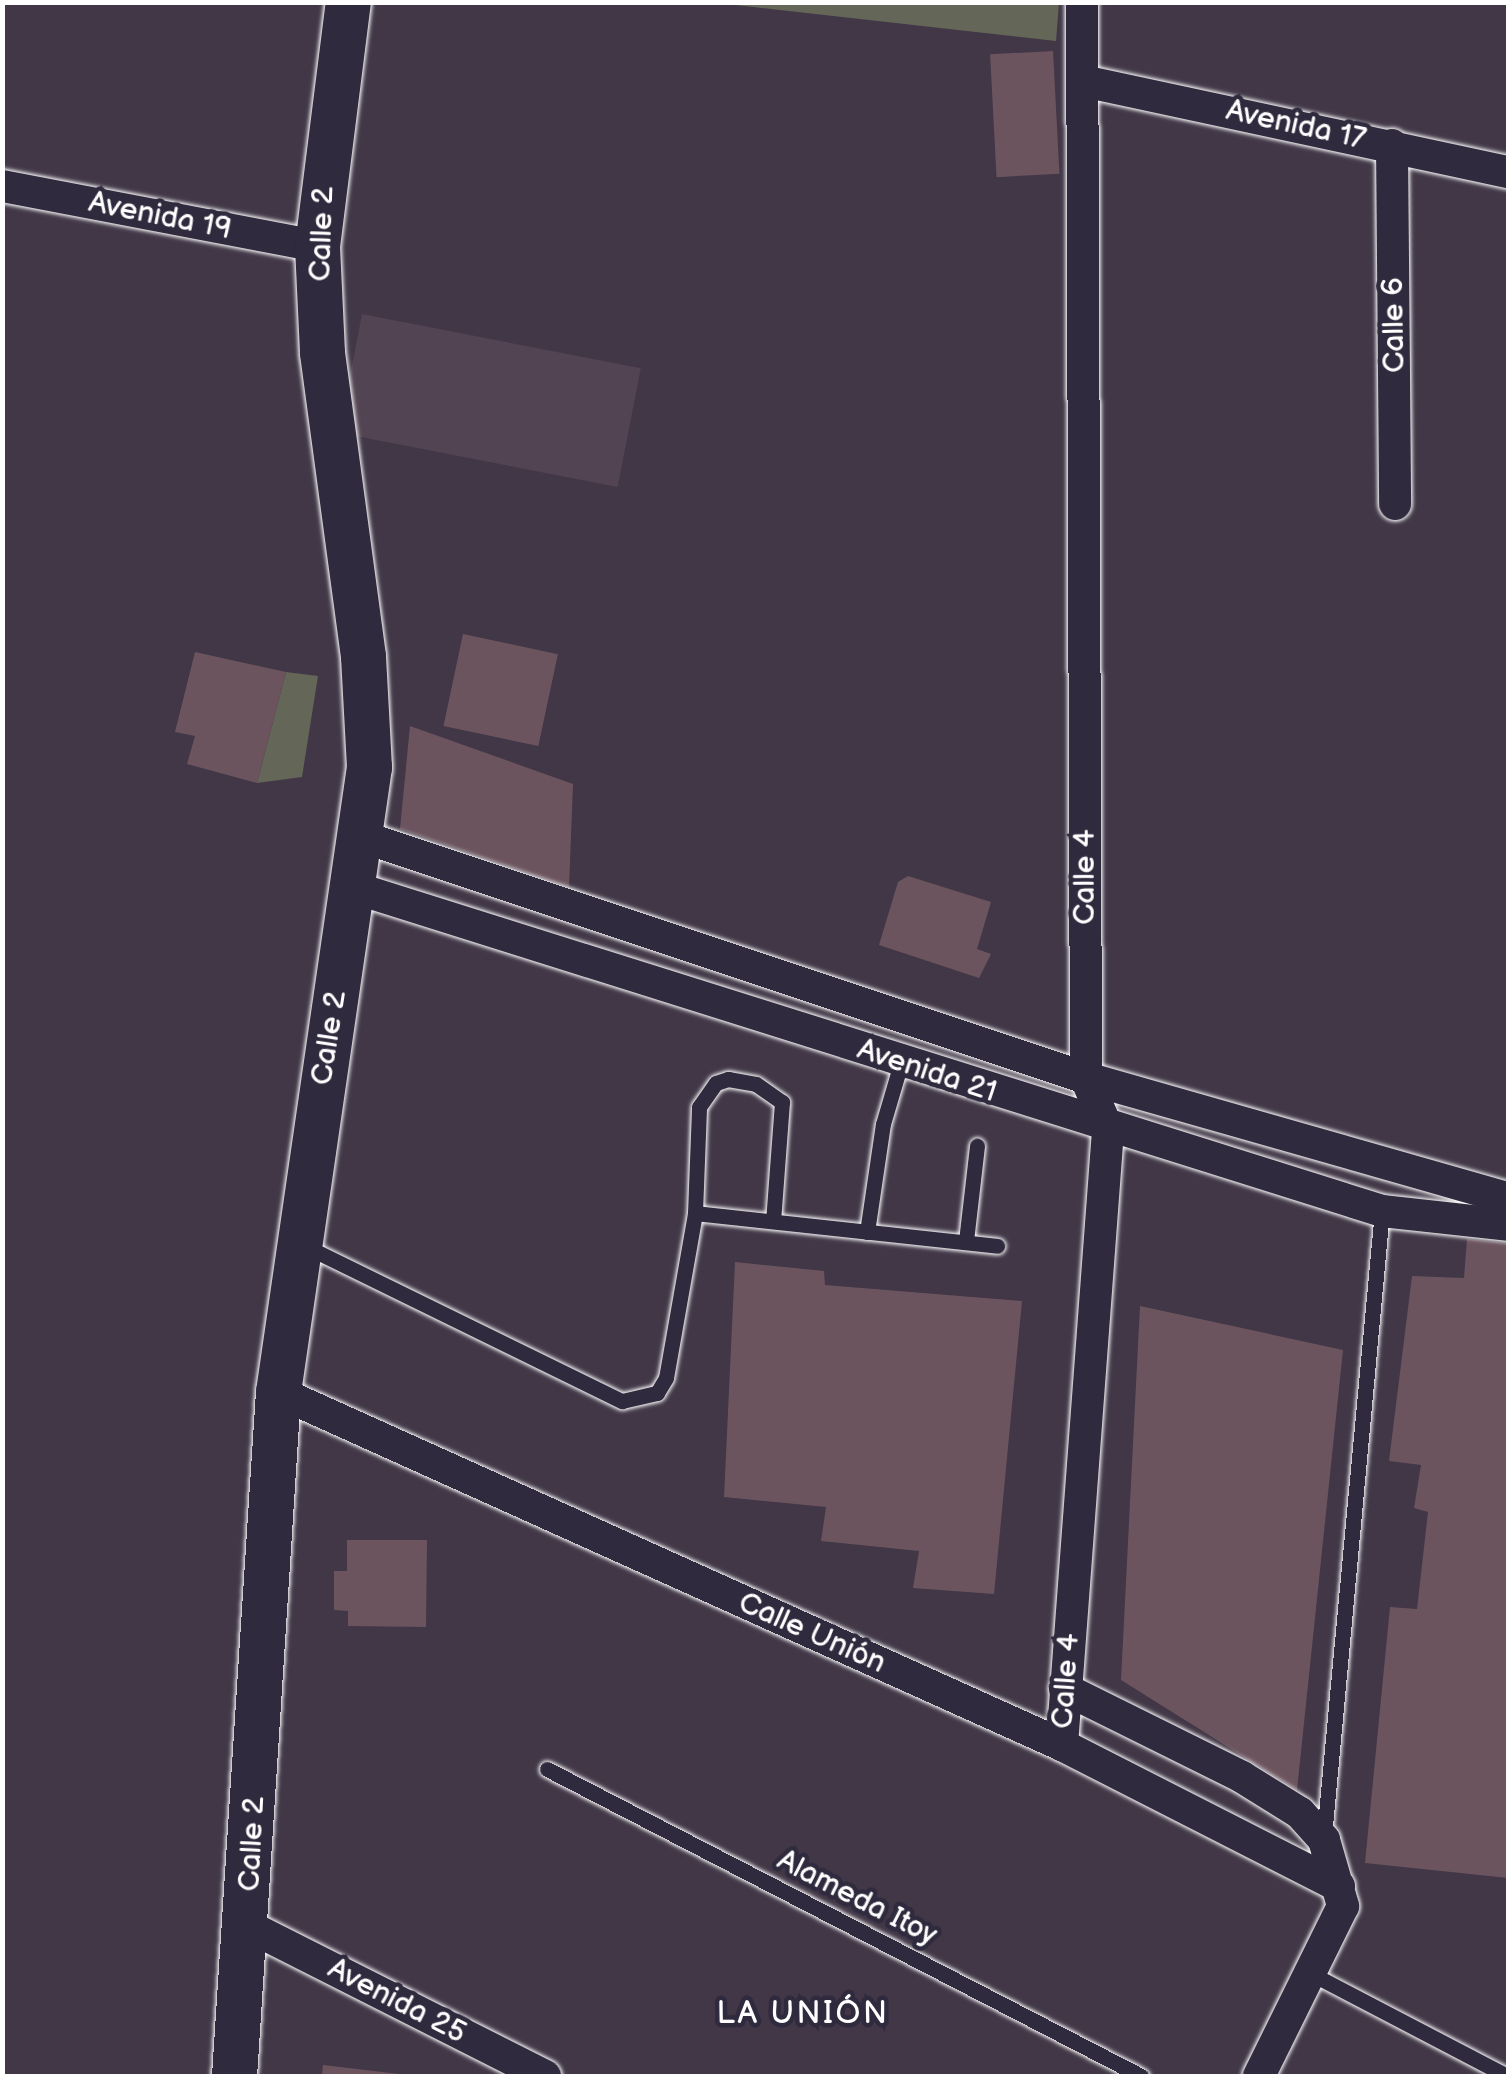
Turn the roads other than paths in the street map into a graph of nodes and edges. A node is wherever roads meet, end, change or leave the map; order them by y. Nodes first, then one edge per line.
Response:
1 (348, 2) edge
2 (1082, 2) edge
3 (1083, 81) junction
4 (1392, 145) junction
5 (1508, 172) edge
6 (2, 186) edge
7 (317, 246) junction
8 (1396, 504) dead end
9 (360, 836) junction
10 (352, 887) junction
11 (900, 1063) junction
12 (1086, 1078) junction
13 (1108, 1130) junction
14 (977, 1146) dead end
15 (1508, 1198) edge
16 (1382, 1212) junction
17 (695, 1214) junction
18 (773, 1221) junction
19 (1508, 1224) edge
20 (867, 1232) junction
21 (966, 1241) junction
22 (297, 1242) junction
23 (997, 1246) dead end
24 (278, 1392) junction
25 (1065, 1689) junction
26 (1062, 1745) junction
27 (547, 1769) dead end
28 (1324, 1840) junction
29 (1339, 1886) junction
30 (248, 1926) junction
31 (1312, 1974) junction
32 (234, 2076) edge
33 (545, 2076) edge
34 (1141, 2076) edge
35 (1260, 2076) edge
36 (1506, 2076) edge

1 - 7 main road, Calle 2
2 - 3 street, Calle 4
3 - 4 street, Avenida 17
3 - 12 street, Calle 4
4 - 5 street, Avenida 17
4 - 8 street, Calle 6
6 - 7 street, Avenida 19
7 - 9 main road, Calle 2
9 - 10 main road, Calle 2
9 - 12 street, Avenida 21
10 - 11 street, Avenida 21
10 - 22 main road, Calle 2
11 - 13 street, Avenida 21
11 - 20 lane
12 - 13 street, Calle 4
12 - 15 street, Avenida 21
13 - 16 street, Avenida 21
13 - 25 street, Calle 4
14 - 21 lane
16 - 19 street, Avenida 21
16 - 28 lane
17 - 18 lane
17 - 18 lane
17 - 22 lane
18 - 20 lane
20 - 21 lane
21 - 23 lane
22 - 24 main road, Calle 2
24 - 26 street, Calle Unión
24 - 30 main road, Calle 2
25 - 26 street, Calle 4
25 - 28 street
26 - 29 street, Calle Unión
27 - 34 lane, Alameda Itoy
28 - 29 street
29 - 31 street
30 - 32 main road, Calle 2
30 - 33 street, Avenida 25
31 - 35 street
31 - 36 lane

